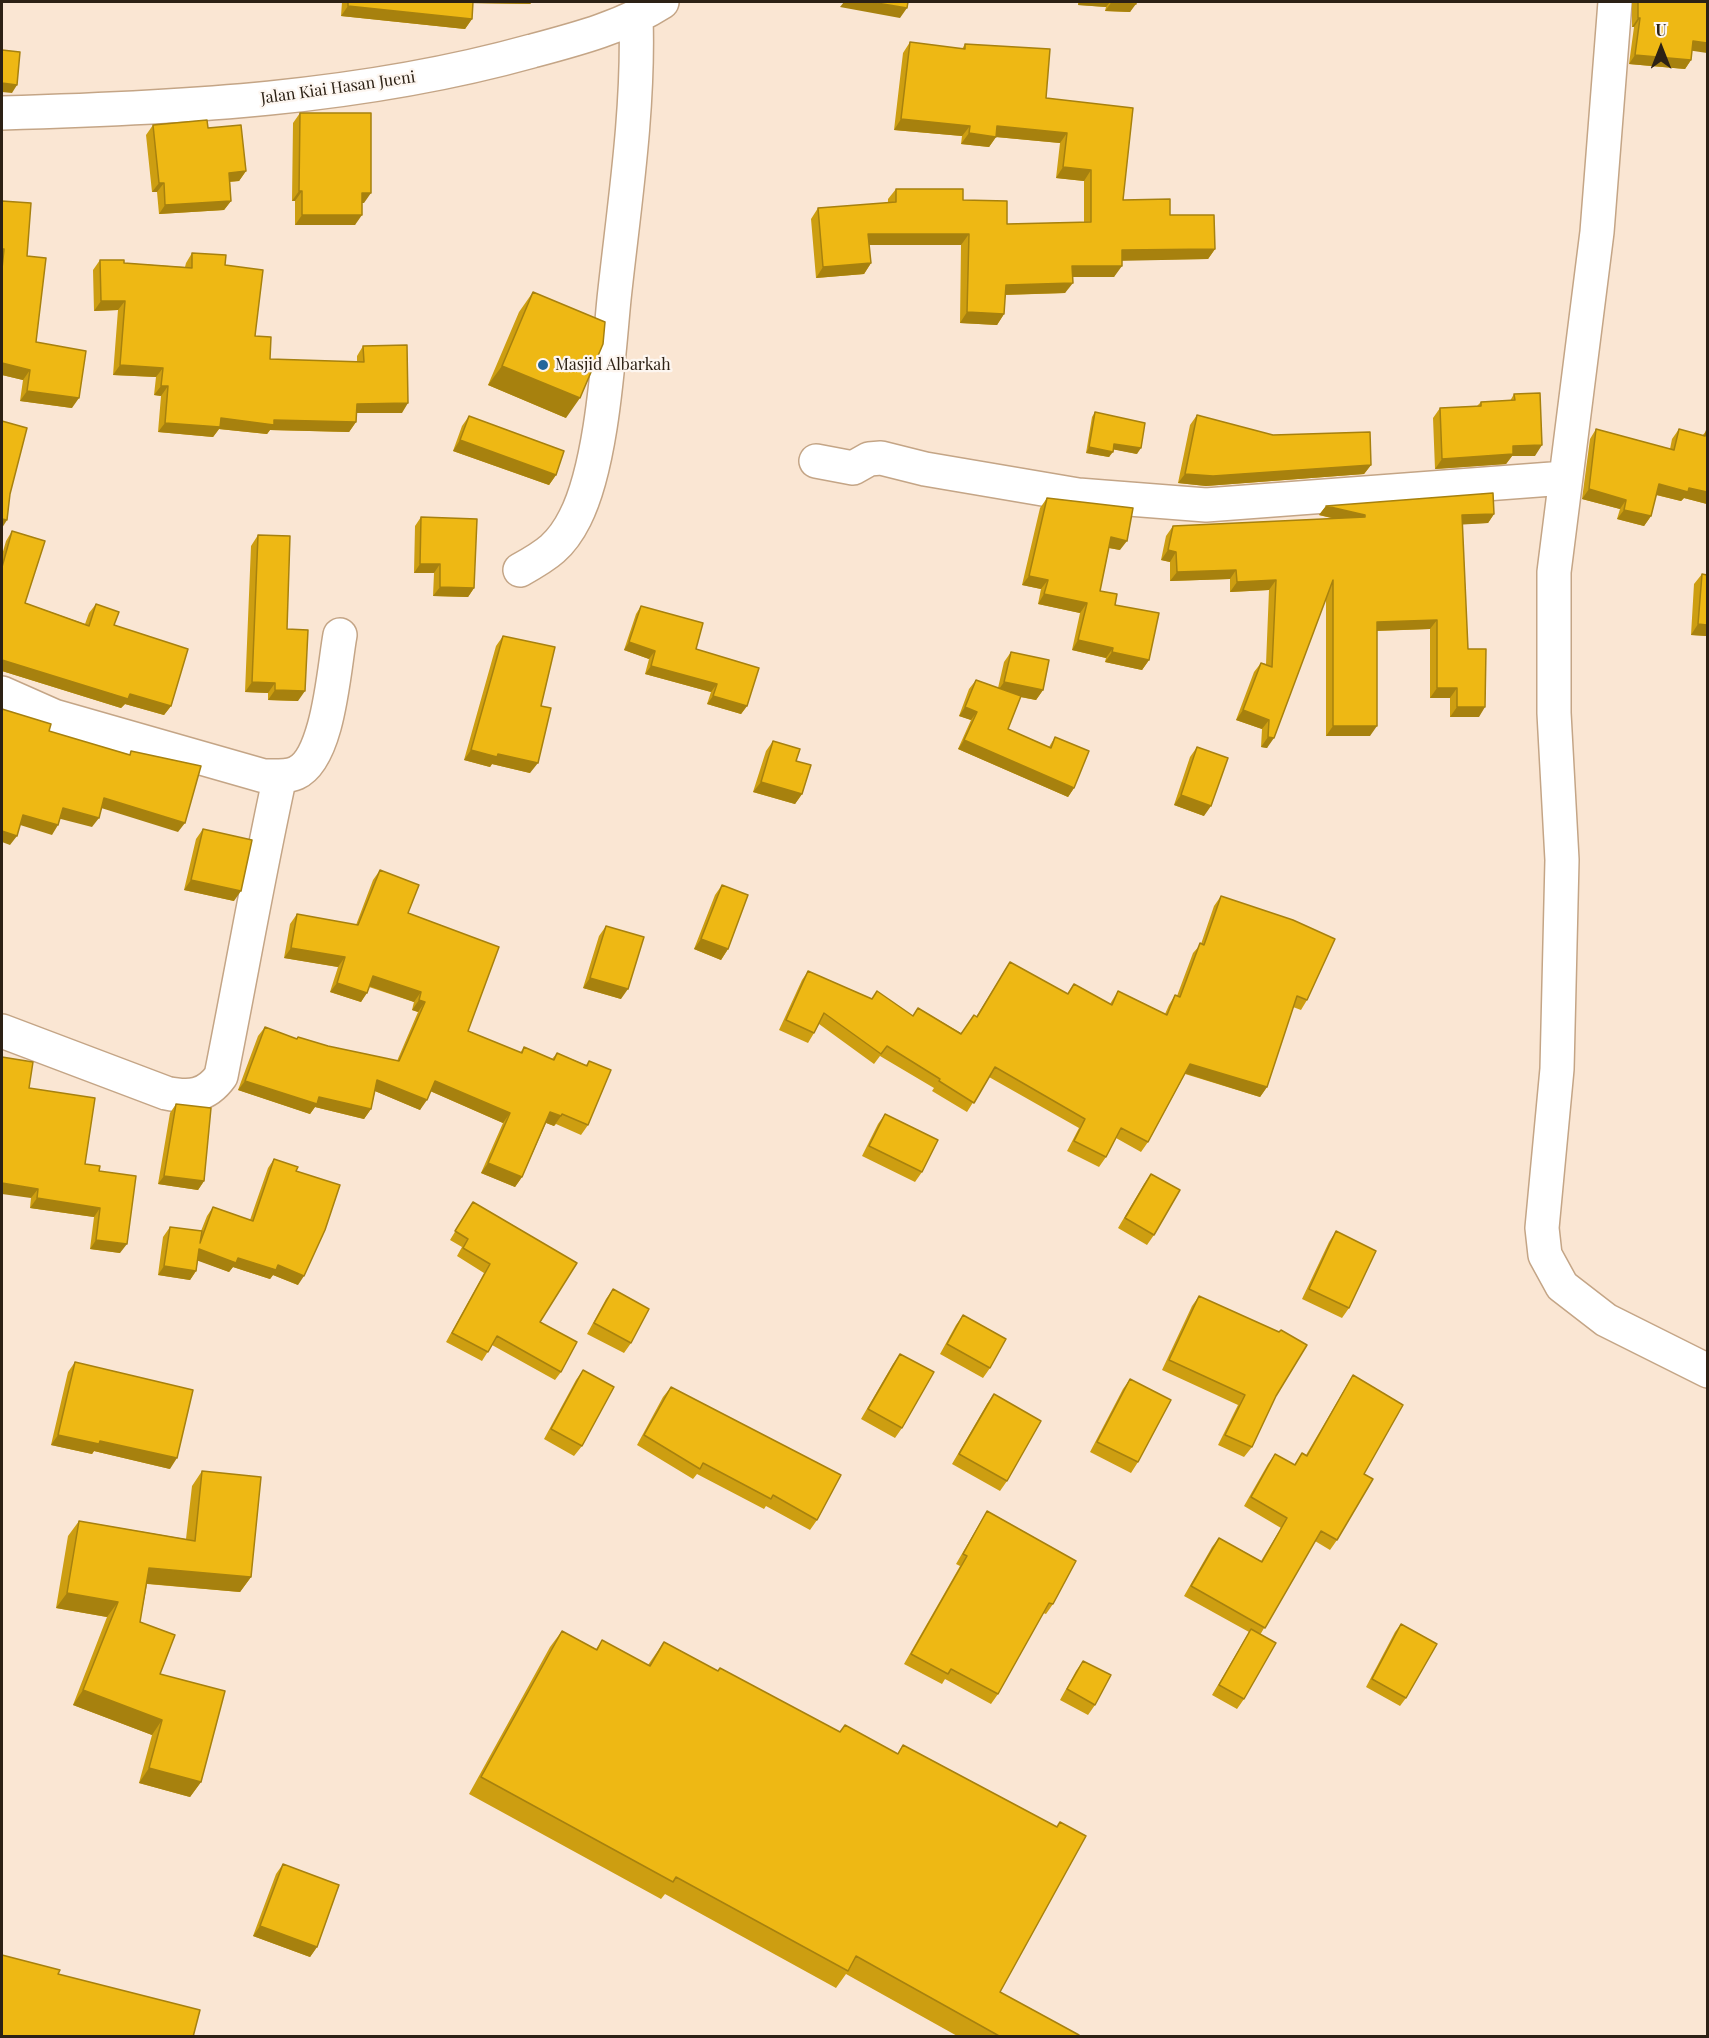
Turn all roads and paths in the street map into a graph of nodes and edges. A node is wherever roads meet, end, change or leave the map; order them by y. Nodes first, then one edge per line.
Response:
1 (1615, 2) edge
2 (649, 10) edge
3 (2, 113) edge
4 (816, 461) dead end
5 (1565, 478) junction
6 (520, 570) dead end
7 (340, 634) dead end
8 (2, 693) edge
9 (280, 776) junction
10 (2, 1031) edge
11 (1707, 1371) edge

1 - 5 street
2 - 3 street, Jalan Kiai Hasan Jueni
2 - 6 street
4 - 5 street
5 - 11 street
7 - 9 street
8 - 9 street
9 - 10 street

